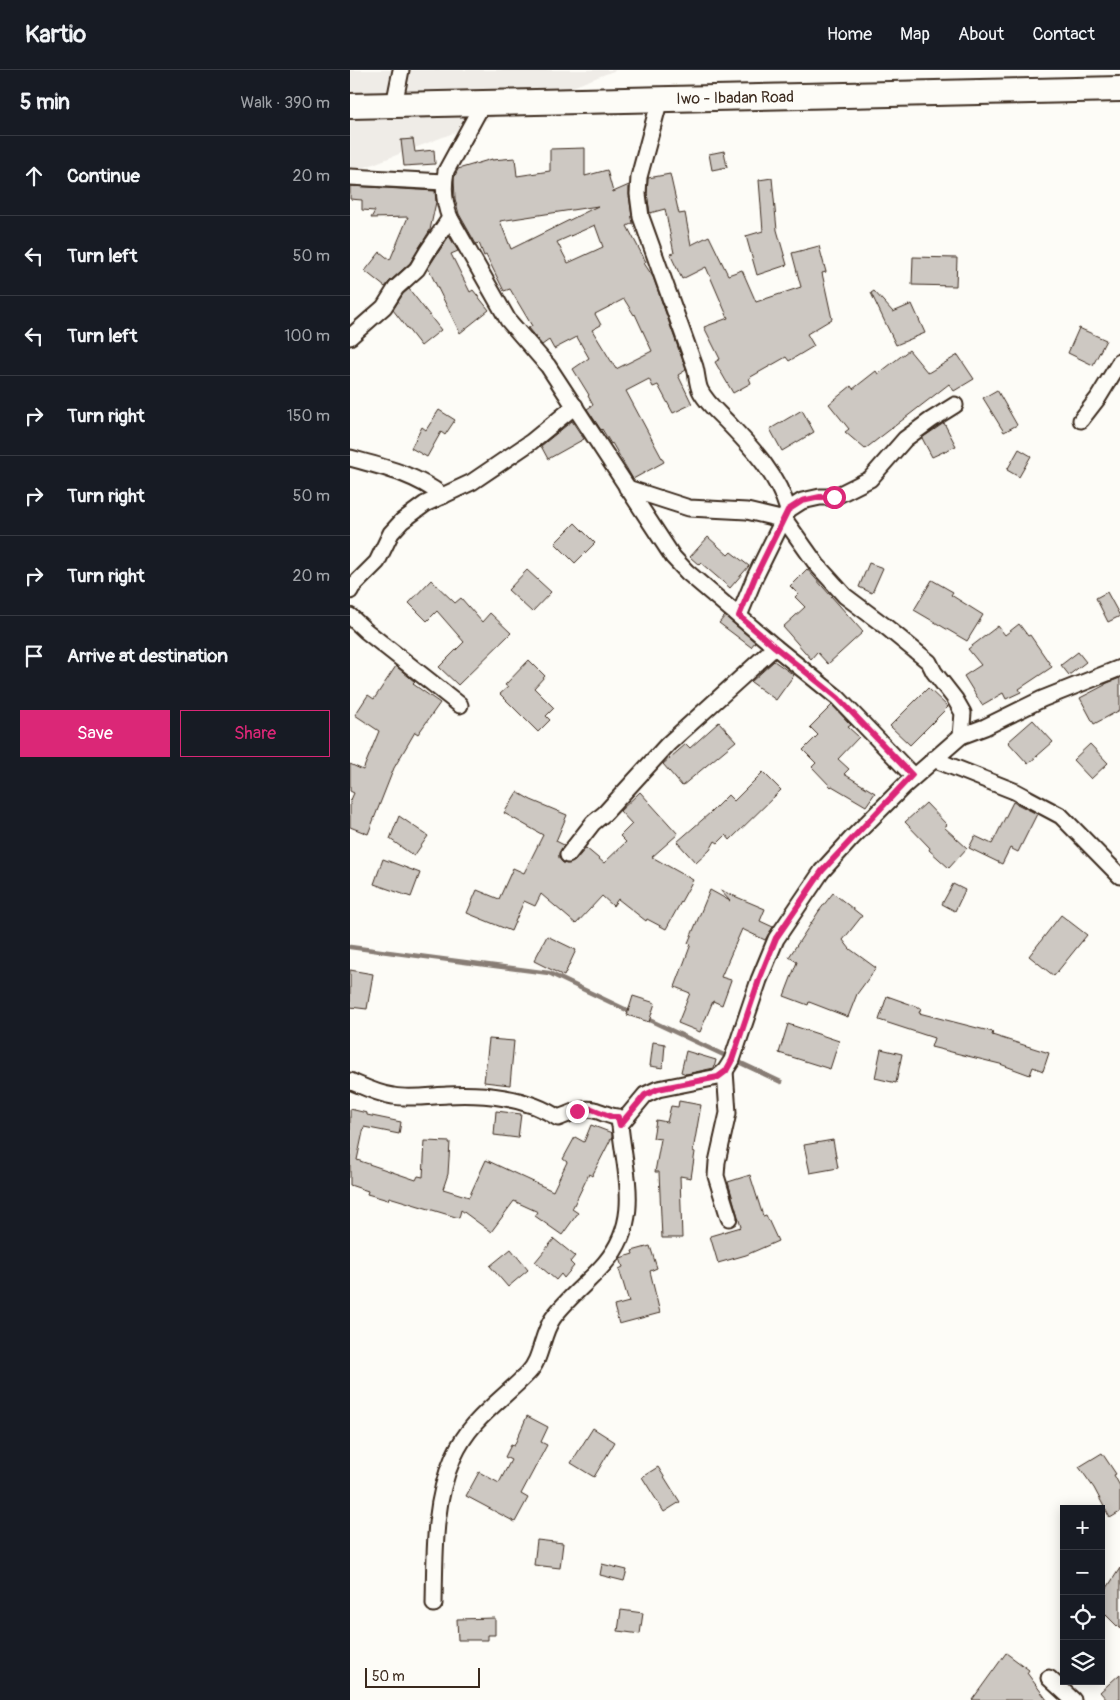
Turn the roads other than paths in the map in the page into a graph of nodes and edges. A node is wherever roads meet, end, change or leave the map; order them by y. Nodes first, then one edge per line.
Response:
1 (401, 70) edge
2 (1118, 90) edge
3 (660, 99) junction
4 (483, 103) junction
5 (394, 105) junction
6 (350, 106) edge
7 (350, 177) edge
8 (444, 182) junction
9 (450, 218) junction
10 (350, 337) edge
11 (1120, 362) edge
12 (575, 406) junction
13 (955, 406) dead end
14 (1081, 420) dead end
15 (350, 458) edge
16 (627, 488) junction
17 (443, 496) junction
18 (787, 515) junction
19 (350, 591) edge
20 (350, 616) edge
21 (739, 616) junction
22 (775, 647) junction
23 (1120, 668) edge
24 (460, 705) dead end
25 (963, 713) junction
26 (986, 727) junction
27 (961, 736) junction
28 (929, 763) junction
29 (908, 780) junction
30 (568, 855) dead end
31 (1120, 876) edge
32 (726, 1071) junction
33 (350, 1081) edge
34 (620, 1125) junction
35 (729, 1218) dead end
36 (434, 1604) dead end
37 (1049, 1678) dead end
38 (1073, 1700) edge

1 - 5 street
2 - 3 main road, Iwo - Ibadan Road
3 - 4 main road, Iwo - Ibadan Road
3 - 18 street
4 - 5 main road, Iwo - Ibadan Road
4 - 8 street
5 - 6 main road, Iwo - Ibadan Road
7 - 8 street
8 - 9 street
9 - 10 street
9 - 12 street
11 - 14 street
12 - 16 street
12 - 17 street
13 - 18 street
15 - 17 street
16 - 18 street
16 - 21 street
17 - 19 street
18 - 21 street
18 - 25 street
20 - 24 street
21 - 22 street
22 - 29 street
22 - 30 street
23 - 26 street
25 - 26 street
25 - 27 street
26 - 27 street
27 - 28 street
28 - 29 street
28 - 31 street
29 - 32 street
32 - 34 street
32 - 35 street
33 - 34 street
34 - 36 street
37 - 38 street

